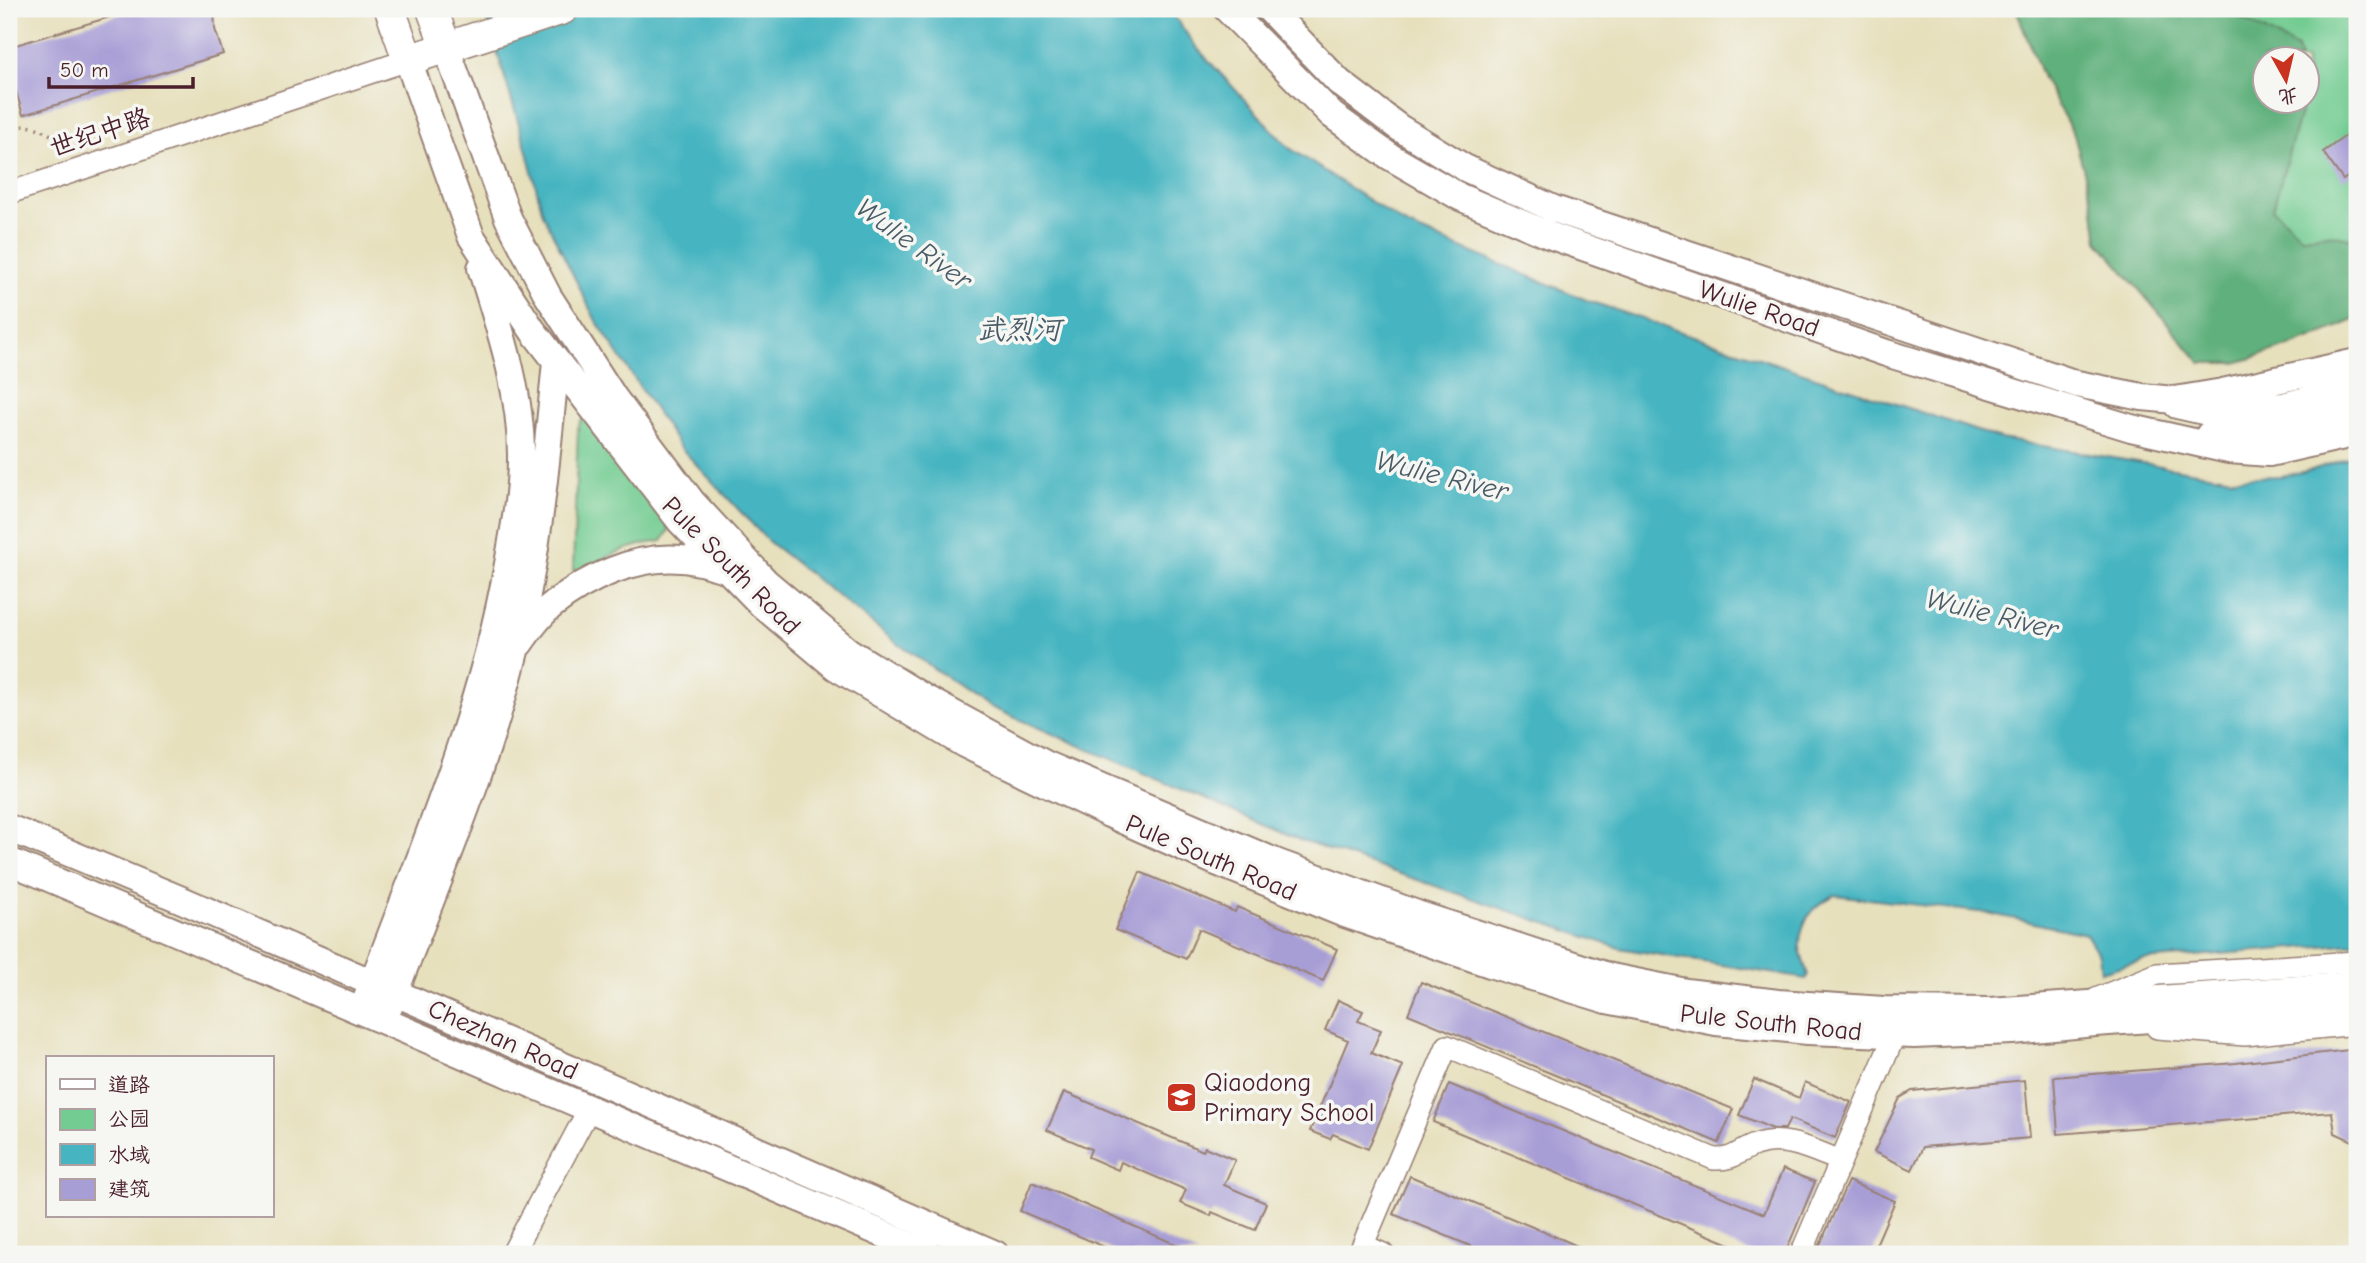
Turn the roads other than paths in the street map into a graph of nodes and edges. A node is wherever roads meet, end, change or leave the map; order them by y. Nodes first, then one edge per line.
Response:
1 (390, 9) edge
2 (432, 9) edge
3 (563, 9) edge
4 (1227, 9) edge
5 (1269, 9) edge
6 (446, 47) junction
7 (408, 60) junction
8 (9, 193) edge
9 (471, 236) junction
10 (556, 361) junction
11 (2357, 362) edge
12 (2357, 387) edge
13 (2142, 397) junction
14 (2357, 410) edge
15 (2131, 428) junction
16 (2357, 433) edge
17 (728, 570) junction
18 (515, 650) junction
19 (9, 828) edge
20 (9, 861) edge
21 (2357, 962) edge
22 (2357, 985) edge
23 (384, 988) junction
24 (2357, 1004) edge
25 (2088, 1014) junction
26 (373, 1017) junction
27 (2357, 1024) edge
28 (1895, 1034) junction
29 (589, 1109) junction
30 (1841, 1161) junction
31 (1361, 1250) edge
32 (512, 1254) edge
33 (930, 1254) edge
34 (995, 1254) edge
35 (1383, 1254) edge
36 (1801, 1254) edge

1 - 7 highway
2 - 6 highway
3 - 6 highway
4 - 15 main road, Wulie Road
5 - 13 main road, Wulie Road
6 - 7 highway
6 - 25 main road, Pule South Road
7 - 8 street, 世纪中路
7 - 9 main road, Pule South Road
9 - 10 main road, Pule South Road
9 - 23 main road
10 - 17 main road, Pule South Road
10 - 18 main road
11 - 13 main road, Wulie Road
12 - 13 main road
14 - 15 main road
15 - 16 main road, Wulie Road
17 - 18 main road
17 - 28 main road, Pule South Road
18 - 23 main road
19 - 23 main road, Chezhan Road
20 - 26 main road, Chezhan Road
21 - 25 street
22 - 25 main road, Pule South Road
23 - 26 main road
23 - 34 main road, Chezhan Road
24 - 25 main road, Pule South Road
25 - 27 street
25 - 28 main road, Pule South Road
26 - 29 main road, Chezhan Road
28 - 30 street
29 - 32 street
29 - 33 main road, Chezhan Road
30 - 31 street
30 - 36 street
31 - 35 street

